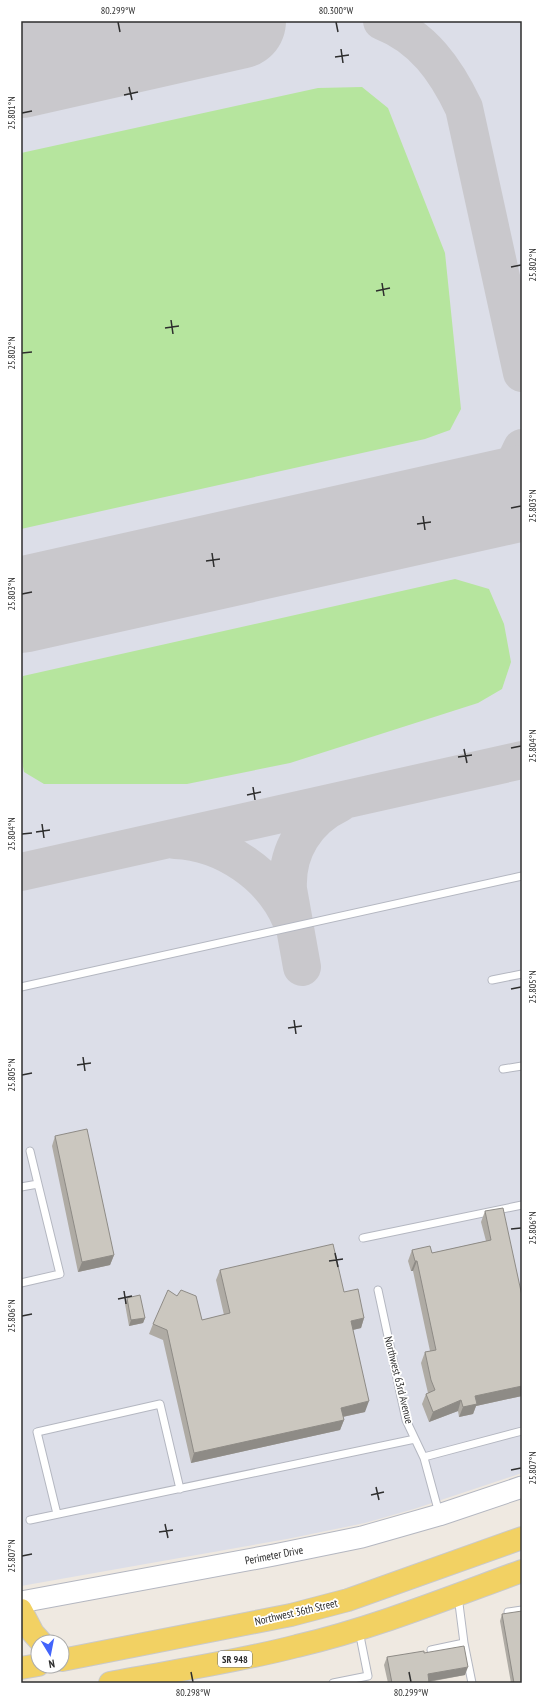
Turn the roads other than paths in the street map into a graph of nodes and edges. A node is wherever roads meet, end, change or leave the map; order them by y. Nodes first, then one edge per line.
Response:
1 (522, 876) edge
2 (522, 974) edge
3 (492, 980) dead end
4 (21, 987) edge
5 (522, 1066) edge
6 (504, 1069) dead end
7 (30, 1151) dead end
8 (38, 1184) junction
9 (21, 1187) edge
10 (522, 1206) edge
11 (363, 1238) dead end
12 (21, 1283) edge
13 (378, 1290) dead end
14 (522, 1431) edge
15 (415, 1440) junction
16 (424, 1456) junction
17 (522, 1487) edge
18 (180, 1489) junction
19 (57, 1514) junction
20 (439, 1515) junction
21 (30, 1520) dead end
22 (522, 1538) edge
23 (522, 1571) edge
24 (458, 1594) junction
25 (348, 1600) junction
26 (21, 1602) edge
27 (21, 1610) edge
28 (522, 1610) edge
29 (508, 1612) edge
30 (358, 1629) junction
31 (35, 1634) edge
32 (464, 1644) junction
33 (431, 1650) edge
34 (70, 1656) edge
35 (369, 1679) edge
36 (132, 1681) edge
37 (110, 1683) edge
38 (333, 1683) edge
39 (472, 1683) edge

1 - 4 lane
2 - 3 lane
5 - 6 lane
7 - 8 lane
8 - 9 lane
8 - 12 lane
10 - 11 lane
13 - 15 lane, Northwest 63rd Avenue
14 - 16 lane
15 - 16 lane, Northwest 63rd Avenue
15 - 18 lane
16 - 20 lane, Northwest 63rd Avenue
17 - 20 street, Perimeter Drive
18 - 19 lane
18 - 19 lane
19 - 21 lane
20 - 26 street, Perimeter Drive
22 - 25 main road, Northwest 36th Street
23 - 24 main road, SR 948
24 - 30 main road, SR 948
24 - 32 lane
25 - 30 main road
25 - 34 main road, Northwest 36th Street
27 - 31 main road
28 - 29 lane
30 - 35 lane
30 - 36 main road, SR 948
32 - 33 lane
32 - 39 lane
35 - 38 lane
36 - 37 main road, SR 948

